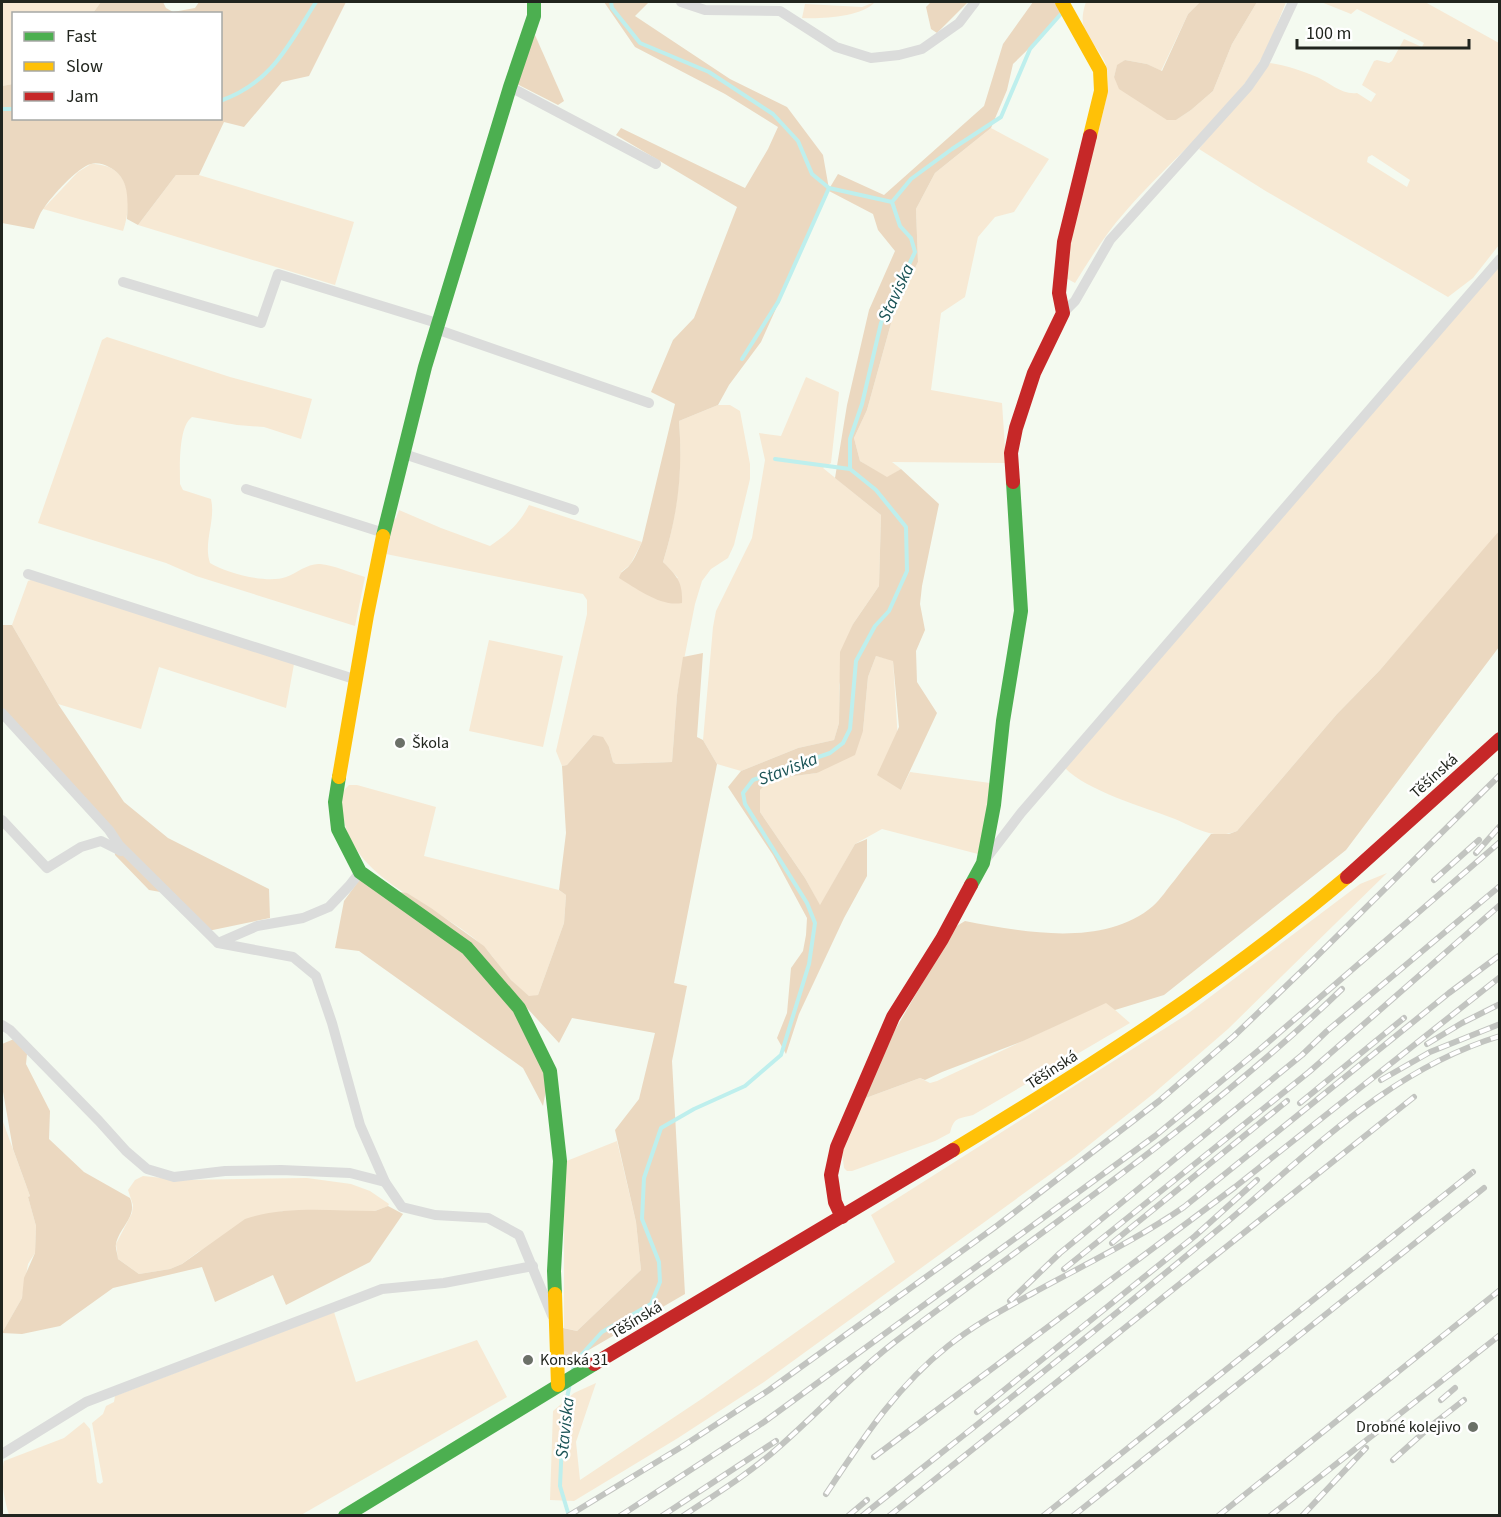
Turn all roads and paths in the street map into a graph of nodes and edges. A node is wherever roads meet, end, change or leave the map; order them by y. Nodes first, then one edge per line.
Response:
1 (681, 2) edge
2 (975, 2) edge
3 (1062, 2) edge
4 (1293, 2) edge
5 (536, 3) edge
6 (510, 87) junction
7 (656, 164) dead end
8 (1500, 259) edge
9 (123, 282) dead end
10 (1063, 313) junction
11 (437, 326) junction
12 (649, 403) dead end
13 (404, 454) junction
14 (246, 489) dead end
15 (574, 510) dead end
16 (384, 533) junction
17 (28, 574) dead end
18 (354, 679) junction
19 (2, 713) edge
20 (1500, 739) edge
21 (2, 819) edge
22 (126, 853) junction
23 (983, 862) junction
24 (360, 872) junction
25 (219, 943) junction
26 (2, 1025) edge
27 (385, 1182) junction
28 (842, 1217) junction
29 (533, 1266) junction
30 (555, 1321) junction
31 (558, 1385) junction
32 (2, 1454) edge
33 (345, 1515) edge

1 - 2 street
3 - 10 street
4 - 10 street
5 - 6 street
6 - 7 street
6 - 11 street
8 - 23 street
9 - 11 street
10 - 23 street
11 - 12 street
11 - 13 street
13 - 15 street
13 - 16 street
14 - 16 street
16 - 18 street
17 - 18 street
18 - 24 street
19 - 22 street
20 - 28 street, Těšínská
21 - 22 street
22 - 25 street
23 - 28 street
24 - 25 street
24 - 30 street
25 - 27 street
26 - 27 street
27 - 29 street
28 - 31 street, Těšínská
29 - 30 street
29 - 32 street
30 - 31 street
31 - 33 street, Těšínská

